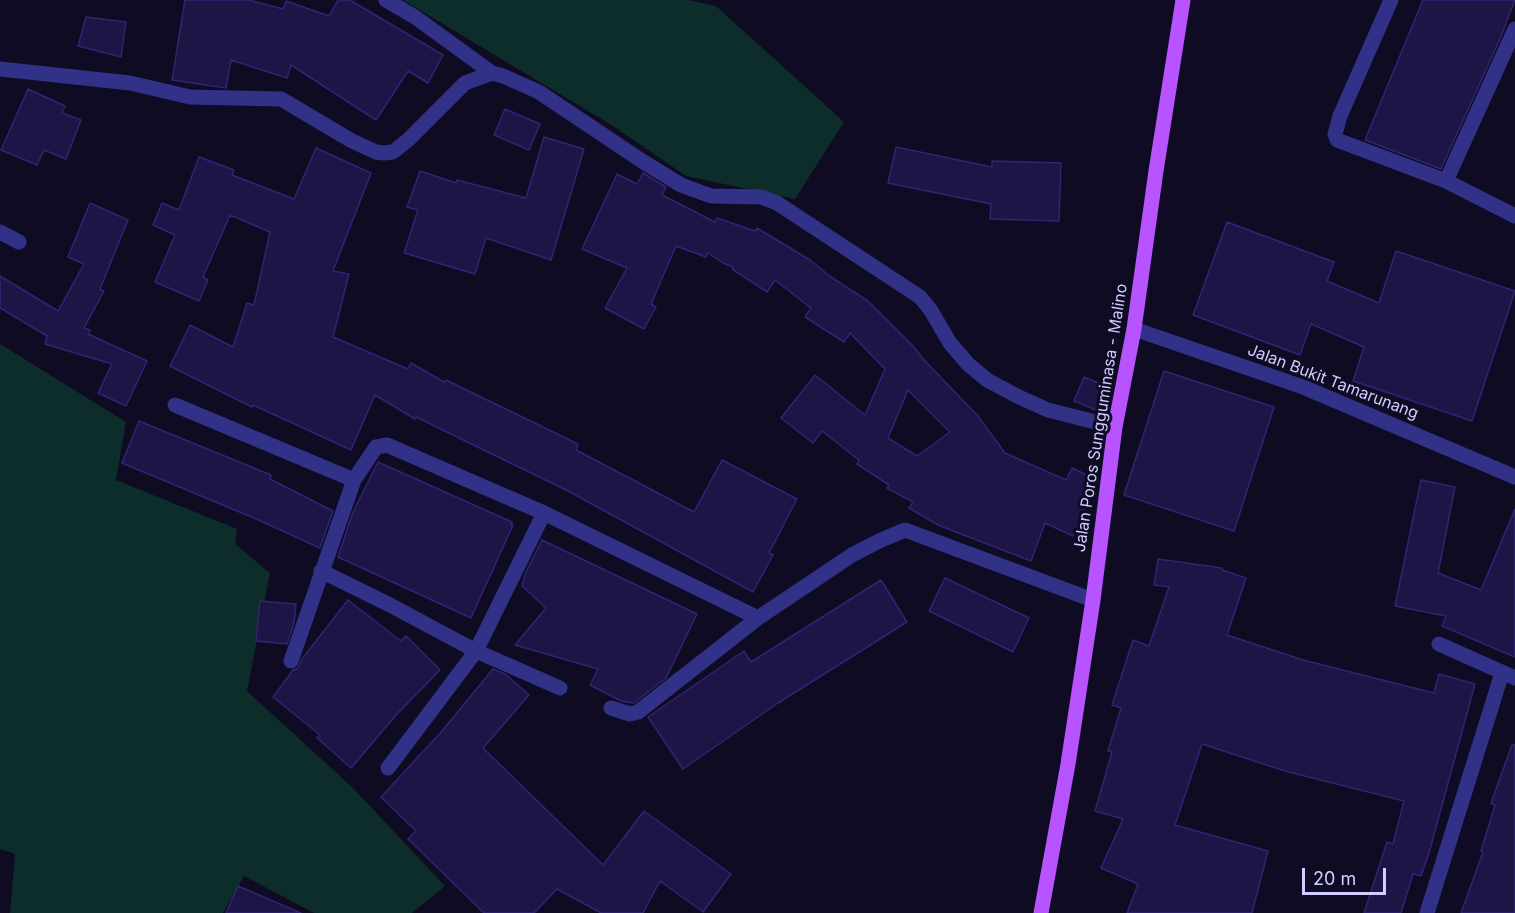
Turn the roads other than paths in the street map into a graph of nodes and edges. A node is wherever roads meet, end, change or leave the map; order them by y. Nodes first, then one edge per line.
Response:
1 (386, 0) edge
2 (1183, 0) edge
3 (1391, 0) edge
4 (1515, 29) edge
5 (1508, 59) edge
6 (0, 69) edge
7 (492, 73) junction
8 (1446, 181) junction
9 (1515, 216) edge
10 (0, 232) edge
11 (19, 242) dead end
12 (1134, 329) junction
13 (175, 405) dead end
14 (1115, 427) junction
15 (1515, 477) edge
16 (354, 480) junction
17 (544, 513) junction
18 (321, 571) junction
19 (1093, 600) junction
20 (758, 618) junction
21 (1438, 644) dead end
22 (476, 651) junction
23 (291, 661) dead end
24 (1509, 675) edge
25 (560, 688) dead end
26 (611, 708) dead end
27 (388, 768) dead end
28 (1041, 913) edge
29 (1427, 913) edge

1 - 7 street
2 - 12 main road, Jalan Poros Sungguminasa - Malino
3 - 8 street
4 - 5 street
5 - 8 street
6 - 7 street
7 - 14 street
8 - 9 street
10 - 11 street
12 - 14 main road, Jalan Poros Sungguminasa - Malino
12 - 15 street, Jalan Bukit Tamarunang
13 - 16 street
14 - 19 main road, Jalan Poros Sungguminasa - Malino
16 - 17 street
16 - 18 street
17 - 20 street
17 - 22 street
18 - 22 street
18 - 23 street
19 - 20 street
19 - 28 main road, Jalan Poros Sungguminasa - Malino
20 - 26 street
21 - 24 street
22 - 25 street
22 - 27 street
24 - 29 street

